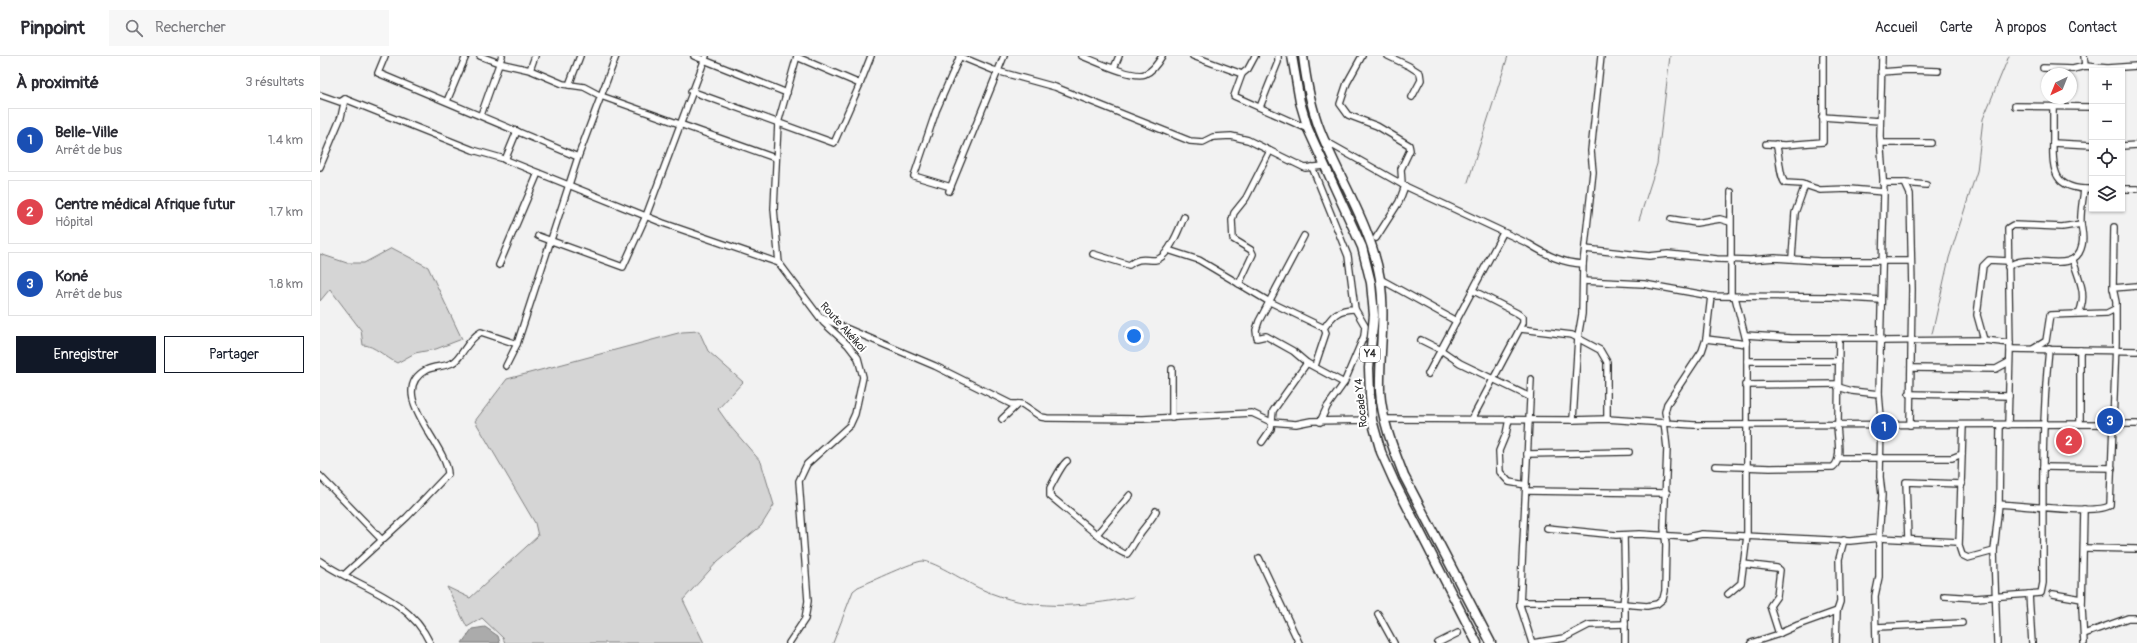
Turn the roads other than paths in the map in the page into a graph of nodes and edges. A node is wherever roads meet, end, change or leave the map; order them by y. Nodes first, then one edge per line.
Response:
1 (385, 56) edge
2 (466, 56) edge
3 (480, 56) edge
4 (502, 56) edge
5 (535, 56) edge
6 (580, 56) edge
7 (616, 56) edge
8 (694, 56) edge
9 (797, 56) edge
10 (871, 56) edge
11 (960, 56) edge
12 (1004, 56) edge
13 (1082, 56) edge
14 (1119, 56) edge
15 (1162, 56) edge
16 (1193, 56) edge
17 (1255, 56) edge
18 (1278, 56) edge
19 (1292, 56) edge
20 (1303, 56) edge
21 (1362, 56) edge
22 (1388, 56) edge
23 (1601, 56) edge
24 (1823, 56) edge
25 (1882, 56) edge
26 (2084, 56) edge
27 (705, 58) edge
28 (499, 63) junction
29 (2085, 66) junction
30 (2137, 66) edge
31 (1114, 68) junction
32 (2076, 68) edge
33 (2096, 68) edge
34 (2122, 68) edge
35 (530, 70) junction
36 (997, 70) junction
37 (1938, 71) dead end
38 (1881, 72) junction
39 (1242, 74) junction
40 (860, 84) junction
41 (569, 85) junction
42 (691, 91) junction
43 (787, 93) junction
44 (320, 95) edge
45 (601, 96) junction
46 (1412, 97) dead end
47 (345, 99) junction
48 (447, 101) junction
49 (2015, 106) dead end
50 (1260, 107) junction
51 (2053, 107) junction
52 (2089, 107) edge
53 (481, 115) junction
54 (1822, 117) junction
55 (1880, 121) junction
56 (679, 123) junction
57 (778, 124) junction
58 (1308, 129) junction
59 (517, 131) junction
60 (1324, 140) junction
61 (1881, 143) junction
62 (1930, 143) dead end
63 (2053, 143) junction
64 (1766, 144) dead end
65 (1776, 144) junction
66 (2089, 145) edge
67 (2137, 145) edge
68 (2125, 146) edge
69 (1270, 151) junction
70 (578, 157) junction
71 (775, 158) junction
72 (505, 160) junction
73 (320, 166) edge
74 (1324, 166) junction
75 (1312, 167) junction
76 (538, 173) junction
77 (1883, 183) junction
78 (1905, 183) junction
79 (569, 185) junction
80 (1403, 185) junction
81 (1805, 185) junction
82 (1926, 185) dead end
83 (2089, 189) edge
84 (2125, 189) edge
85 (2137, 189) edge
86 (2084, 190) junction
87 (1731, 192) dead end
88 (1884, 192) junction
89 (646, 216) junction
90 (1184, 217) dead end
91 (1672, 219) dead end
92 (1730, 222) junction
93 (2081, 224) junction
94 (2114, 227) dead end
95 (1503, 233) junction
96 (538, 236) dead end
97 (1304, 236) dead end
98 (1376, 238) dead end
99 (550, 241) junction
100 (1585, 249) junction
101 (1168, 250) junction
102 (1093, 254) dead end
103 (1792, 258) junction
104 (1732, 260) junction
105 (1881, 260) junction
106 (2073, 260) junction
107 (1911, 261) junction
108 (779, 263) junction
109 (499, 264) dead end
110 (1583, 264) junction
111 (2008, 264) junction
112 (1380, 279) junction
113 (1583, 281) junction
114 (1239, 284) junction
115 (2137, 286) edge
116 (2113, 288) junction
117 (1472, 290) junction
118 (1711, 296) junction
119 (1733, 296) junction
120 (1268, 300) junction
121 (1881, 300) junction
122 (1355, 309) junction
123 (2115, 309) junction
124 (2079, 313) junction
125 (820, 318) junction
126 (1456, 321) junction
127 (1324, 328) junction
128 (1521, 329) junction
129 (1745, 335) junction
130 (1578, 337) junction
131 (1839, 338) junction
132 (1706, 339) junction
133 (1881, 339) junction
134 (1421, 340) dead end
135 (1984, 340) junction
136 (1911, 342) junction
137 (516, 344) junction
138 (1747, 344) junction
139 (2010, 346) junction
140 (2032, 349) junction
141 (2049, 349) junction
142 (1441, 350) junction
143 (2080, 350) junction
144 (2137, 350) edge
145 (2114, 351) junction
146 (1747, 361) junction
147 (1839, 361) junction
148 (2010, 362) junction
149 (1307, 363) junction
150 (506, 366) dead end
151 (1315, 366) junction
152 (1912, 368) junction
153 (1172, 369) dead end
154 (1428, 374) dead end
155 (1494, 379) junction
156 (1531, 379) dead end
157 (1344, 383) junction
158 (1746, 385) junction
159 (1838, 385) junction
160 (1879, 394) junction
161 (1910, 394) junction
162 (2009, 396) junction
163 (1530, 397) junction
164 (1020, 403) junction
165 (1172, 418) junction
166 (1002, 419) dead end
167 (1384, 419) junction
168 (1472, 419) junction
169 (1508, 419) junction
170 (1607, 419) junction
171 (1372, 420) junction
172 (1529, 420) junction
173 (1573, 420) junction
174 (1271, 422) junction
175 (1320, 422) junction
176 (1666, 422) junction
177 (2080, 423) junction
178 (2113, 423) junction
179 (1838, 424) junction
180 (2043, 424) junction
181 (2137, 424) edge
182 (1746, 425) junction
183 (1881, 425) junction
184 (1910, 425) junction
185 (1963, 425) junction
186 (2000, 425) junction
187 (2008, 425) junction
188 (1262, 442) dead end
189 (1629, 452) dead end
190 (1527, 454) junction
191 (1962, 454) junction
192 (1880, 457) junction
193 (1840, 458) junction
194 (1067, 461) dead end
195 (1715, 466) dead end
196 (1747, 466) junction
197 (2043, 466) junction
198 (2112, 468) junction
199 (320, 476) edge
200 (1962, 484) junction
201 (1526, 485) junction
202 (1526, 491) junction
203 (1667, 493) junction
204 (1130, 495) dead end
205 (1999, 504) junction
206 (2044, 509) junction
207 (2084, 509) junction
208 (1156, 511) dead end
209 (1547, 528) dead end
210 (1097, 534) junction
211 (1624, 535) junction
212 (1665, 535) junction
213 (1747, 536) junction
214 (1879, 538) junction
215 (1908, 539) junction
216 (382, 540) junction
217 (1844, 540) junction
218 (1958, 542) junction
219 (2084, 548) junction
220 (2137, 549) edge
221 (1994, 550) junction
222 (1259, 558) dead end
223 (320, 561) edge
224 (1743, 564) junction
225 (345, 574) junction
226 (1728, 594) dead end
227 (2029, 594) junction
228 (2053, 594) dead end
229 (1944, 596) dead end
230 (1995, 597) junction
231 (2082, 599) junction
232 (1520, 602) junction
233 (1624, 604) junction
234 (1837, 611) junction
235 (1378, 614) dead end
236 (2137, 618) edge
237 (1962, 623) dead end
238 (1625, 624) junction
239 (1877, 627) junction
240 (1458, 633) dead end
241 (1779, 634) junction
242 (2084, 634) junction
243 (2082, 642) edge
244 (430, 643) edge
245 (789, 643) edge
246 (1299, 643) edge
247 (1394, 643) edge
248 (1438, 643) edge
249 (1477, 643) edge
250 (1491, 643) edge
251 (1625, 643) edge
252 (1754, 643) edge
253 (1836, 643) edge
254 (1876, 643) edge
255 (1997, 643) edge
256 (2032, 643) edge

1 - 48 street
2 - 48 street
3 - 28 street
4 - 28 street
5 - 35 street
6 - 41 street
7 - 45 street
8 - 27 street
9 - 40 street
9 - 43 street
10 - 40 street
11 - 36 street
11 - 36 street
12 - 36 street
13 - 31 street
14 - 31 street
15 - 31 street
16 - 39 street
17 - 39 street
18 - 50 street
19 - 58 highway, Rocade Y4 / Y4
20 - 60 highway, Rocade Y4 / Y4
21 - 80 street
22 - 46 street
23 - 100 street
24 - 54 street
25 - 38 street
26 - 29 street
27 - 42 street
27 - 43 street
28 - 35 street
28 - 53 street
29 - 32 street
29 - 33 street
30 - 34 street
35 - 41 street
36 - 69 street
37 - 38 street
38 - 55 street
39 - 50 street
40 - 57 street
41 - 45 street
42 - 56 street
42 - 57 street
43 - 57 street
44 - 47 street
45 - 56 street
45 - 70 street
47 - 72 street
47 - 73 street
48 - 53 street
49 - 51 street
50 - 58 street
51 - 52 street
51 - 63 street
53 - 59 street
54 - 55 street
54 - 65 street
55 - 61 street
56 - 71 street
56 - 89 street
57 - 71 street
58 - 74 highway, Rocade Y4 / Y4
59 - 70 street
59 - 72 street
60 - 80 street
60 - 112 highway, Rocade Y4 / Y4
61 - 62 street
61 - 77 street
63 - 66 street
63 - 86 street
64 - 65 street
65 - 81 street
67 - 68 street
69 - 75 street
69 - 114 street
70 - 79 street
71 - 108 street
72 - 76 street
74 - 75 street
74 - 171 highway, Rocade Y4 / Y4
75 - 122 street
76 - 79 street
76 - 109 street
77 - 78 street
77 - 88 street
78 - 82 street
78 - 107 street
79 - 89 street
79 - 99 street
80 - 95 street
80 - 98 street
81 - 88 street
81 - 103 street
83 - 86 street
84 - 85 street
86 - 93 street
87 - 92 street
88 - 105 street
89 - 99 street
89 - 108 street
90 - 101 street
91 - 92 street
92 - 104 street
93 - 106 street
93 - 111 street
94 - 116 street
95 - 110 street
95 - 117 street
96 - 99 street
97 - 120 street
99 - 137 street
100 - 104 street
100 - 110 street
101 - 102 street
101 - 114 street
103 - 104 street
103 - 105 street
104 - 119 street
105 - 107 street
105 - 121 street
106 - 111 street
106 - 124 street
107 - 136 street
108 - 125 street, Route Akéikoi
110 - 113 street
111 - 135 street
111 - 139 street
112 - 126 street
112 - 167 highway, Rocade Y4 / Y4
113 - 118 street
113 - 130 street
114 - 120 street
115 - 116 street
116 - 123 street
117 - 126 street
117 - 128 street
118 - 119 street
118 - 132 street
119 - 121 street
119 - 129 street
120 - 127 street
120 - 149 street
121 - 133 street
122 - 127 street
122 - 157 street
123 - 124 street
123 - 145 street
124 - 140 street
125 - 164 street
125 - 245 street, Route Akéikoi
126 - 142 street
127 - 151 street
128 - 130 street
128 - 155 street
129 - 131 street
129 - 138 street
130 - 170 street
130 - 173 street
131 - 133 street
131 - 147 street
132 - 138 street
132 - 176 street
133 - 136 street
133 - 160 street
134 - 142 street
135 - 136 street
135 - 139 street
136 - 152 street
137 - 150 street
137 - 216 street
138 - 146 street
139 - 140 street
139 - 148 street
140 - 141 street
141 - 143 street
141 - 180 street
142 - 154 street
142 - 155 street
143 - 145 street
143 - 177 street
144 - 145 street
145 - 178 street
146 - 147 street
146 - 158 street
147 - 159 street
148 - 152 street
148 - 162 street
149 - 151 street
149 - 174 street
151 - 157 street
152 - 161 street
153 - 165 street
155 - 163 street
155 - 168 street
156 - 163 street
157 - 175 street
158 - 159 street
158 - 182 street
159 - 160 street
159 - 179 street
160 - 183 street
161 - 162 street
161 - 184 street
162 - 187 street
163 - 172 street
164 - 165 street
164 - 166 street
165 - 174 street
167 - 168 street
167 - 250 highway, Rocade Y4 / Y4
168 - 169 street
169 - 172 street
169 - 201 street
170 - 173 street
170 - 176 street
171 - 175 street
171 - 249 highway, Rocade Y4 / Y4
172 - 173 street
172 - 190 street
174 - 175 street
174 - 188 street
176 - 182 street
176 - 203 street
177 - 178 street
177 - 180 street
178 - 181 street
178 - 198 street
179 - 182 street
179 - 183 street
179 - 193 street
180 - 187 street
180 - 197 street
182 - 196 street
183 - 184 street
183 - 192 street
184 - 185 street
185 - 186 street
185 - 191 street
186 - 187 street
186 - 205 street
189 - 190 street
190 - 201 street
191 - 192 street
191 - 200 street
192 - 193 street
192 - 214 street
193 - 196 street
194 - 210 street
195 - 196 street
196 - 213 street
197 - 198 street
197 - 206 street
198 - 207 street
199 - 216 street
200 - 215 street
200 - 218 street
201 - 202 street
202 - 203 street
202 - 232 street
203 - 212 street
204 - 210 street
205 - 206 street
205 - 221 street
206 - 207 street
206 - 227 street
207 - 219 street
208 - 210 street
209 - 211 street
211 - 212 street
211 - 233 street
212 - 213 street
212 - 233 street
213 - 217 street
213 - 224 street
214 - 215 street
214 - 217 street
214 - 239 street
215 - 218 street
216 - 225 street
217 - 234 street
218 - 221 street
219 - 220 street
219 - 231 street
221 - 230 street
222 - 246 street
223 - 225 street
224 - 226 street
224 - 241 street
225 - 244 street
227 - 230 street
227 - 256 street
228 - 231 street
229 - 230 street
230 - 255 street
231 - 242 street
232 - 233 street
232 - 238 street
233 - 238 street
234 - 241 street
234 - 253 street
235 - 247 street
236 - 242 street
237 - 239 street
238 - 251 street
239 - 254 street
240 - 248 street
241 - 252 street
242 - 243 street

